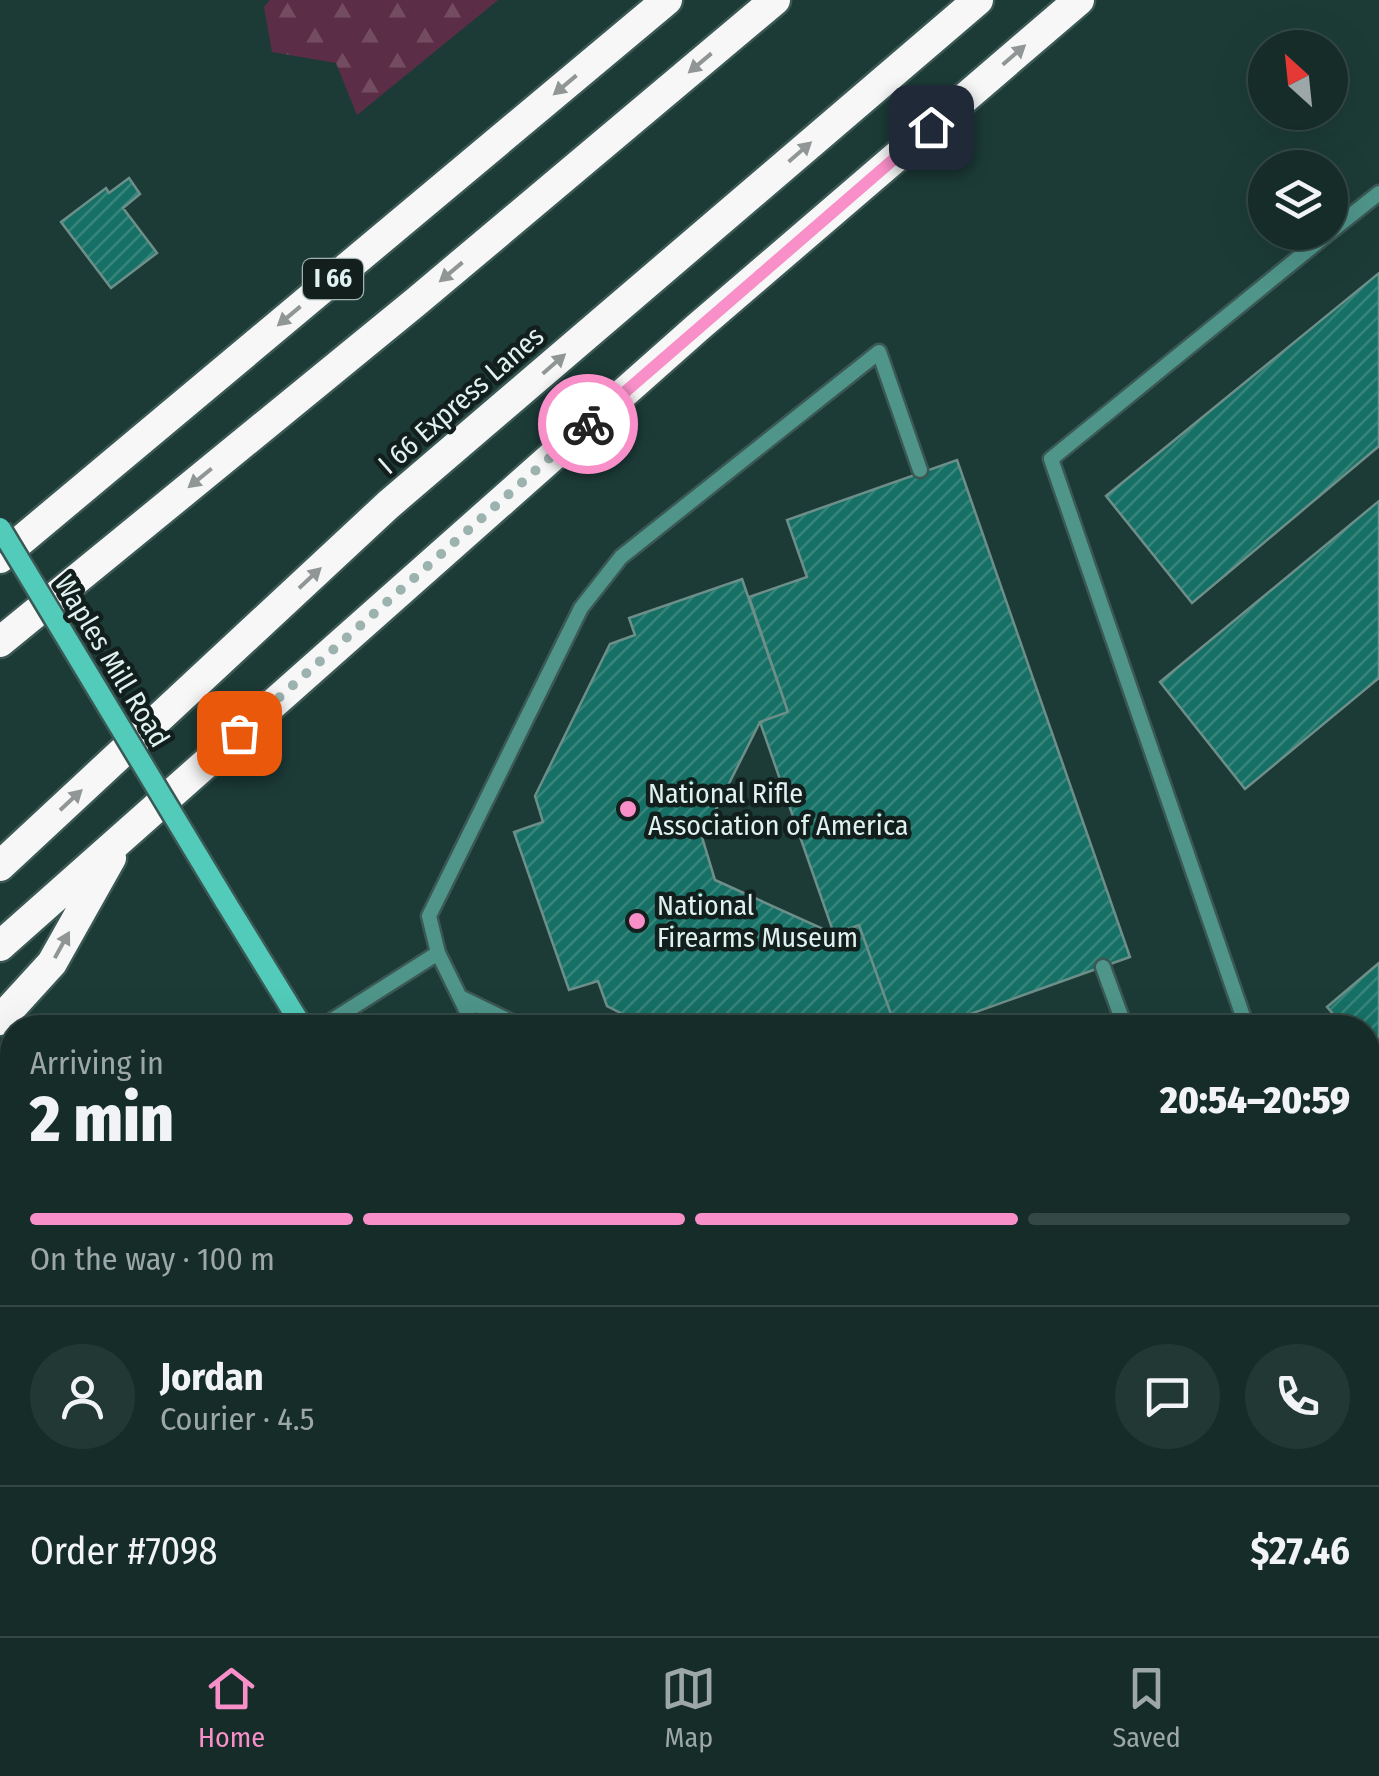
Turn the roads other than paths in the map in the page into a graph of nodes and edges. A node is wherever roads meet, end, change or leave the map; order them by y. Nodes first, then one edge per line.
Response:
1 (666, 0) edge
2 (775, 0) edge
3 (978, 0) edge
4 (1079, 0) edge
5 (1379, 192) edge
6 (1348, 217) edge
7 (1308, 250) edge
8 (920, 470) dead end
9 (0, 528) edge
10 (0, 558) edge
11 (0, 642) edge
12 (124, 834) junction
13 (0, 866) edge
14 (0, 946) edge
15 (438, 953) junction
16 (1103, 967) dead end
17 (460, 998) junction
18 (4, 1015) edge
19 (294, 1015) edge
20 (340, 1015) edge
21 (468, 1015) edge
22 (496, 1015) edge
23 (1121, 1015) edge
24 (1243, 1015) edge

1 -> 10 highway, I 66
2 -> 11 highway
13 -> 3 highway, I 66 Express Lanes
12 -> 4 highway
5 - 6 lane
7 - 24 lane
8 - 15 lane
9 - 19 main road, Waples Mill Road, bridge
12 - 14 highway
18 -> 12 highway
15 - 17 lane
15 - 20 lane
16 - 23 lane
17 - 21 lane
17 - 22 lane

